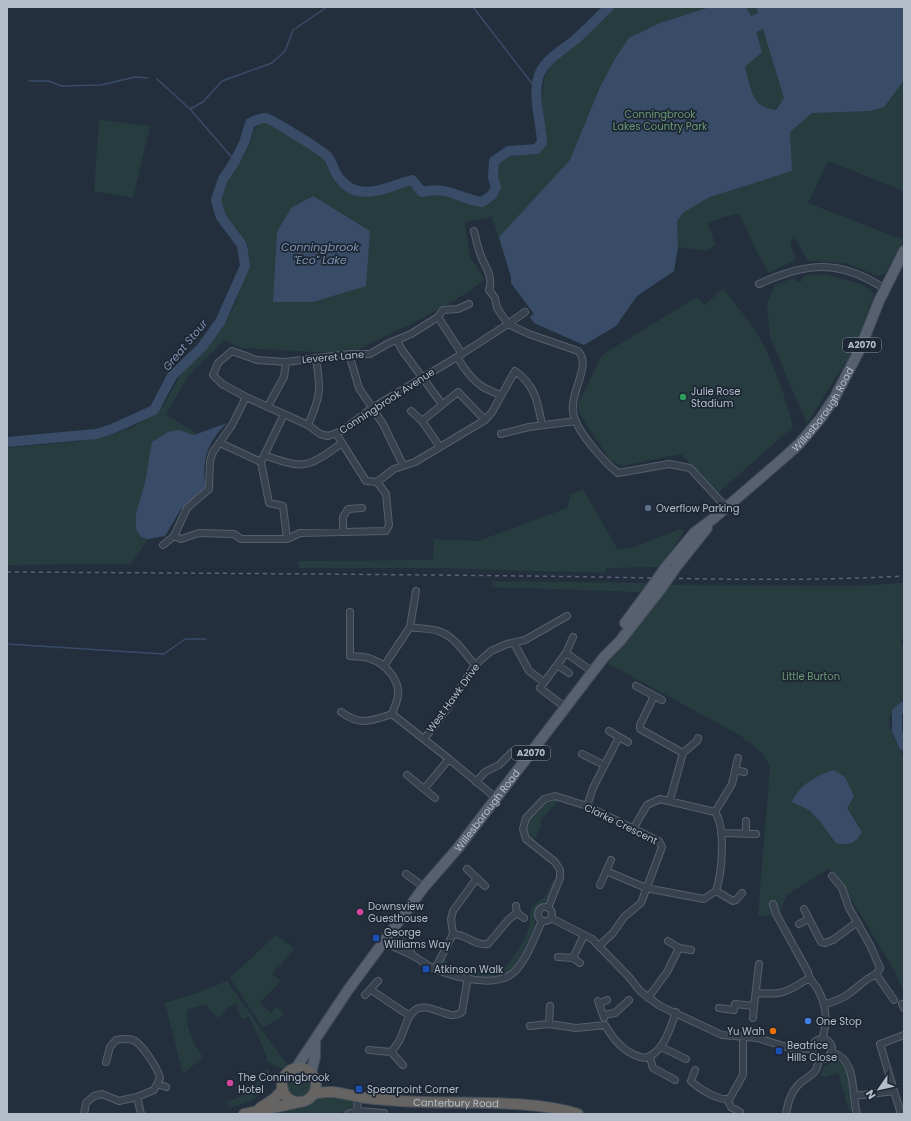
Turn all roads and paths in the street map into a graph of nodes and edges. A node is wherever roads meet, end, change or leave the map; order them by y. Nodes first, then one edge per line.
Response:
1 (474, 231) dead end
2 (904, 251) edge
3 (759, 284) dead end
4 (885, 289) junction
5 (469, 304) dead end
6 (524, 312) dead end
7 (438, 317) junction
8 (508, 324) junction
9 (397, 340) junction
10 (349, 354) junction
11 (459, 356) junction
12 (316, 359) junction
13 (286, 362) junction
14 (213, 375) joint
15 (421, 378) junction
16 (501, 396) junction
17 (246, 398) junction
18 (442, 404) junction
19 (268, 406) junction
20 (372, 408) junction
21 (410, 411) dead end
22 (284, 414) junction
23 (484, 420) junction
24 (422, 421) junction
25 (576, 421) junction
26 (308, 425) junction
27 (542, 425) junction
28 (336, 433) junction
29 (500, 434) dead end
30 (220, 443) junction
31 (342, 443) junction
32 (440, 447) junction
33 (264, 455) junction
34 (261, 462) junction
35 (403, 465) junction
36 (378, 482) junction
37 (726, 507) junction
38 (362, 508) dead end
39 (343, 532) junction
40 (174, 536) junction
41 (287, 539) junction
42 (163, 545) dead end
43 (416, 591) dead end
44 (350, 612) dead end
45 (567, 616) dead end
46 (410, 627) junction
47 (573, 637) dead end
48 (514, 643) junction
49 (566, 653) junction
50 (475, 665) junction
51 (557, 665) junction
52 (384, 666) junction
53 (593, 672) junction
54 (569, 673) dead end
55 (544, 682) junction
56 (636, 686) dead end
57 (654, 696) junction
58 (662, 700) dead end
59 (566, 708) junction
60 (341, 712) dead end
61 (392, 714) junction
62 (609, 731) dead end
63 (619, 737) junction
64 (698, 738) dead end
65 (424, 739) junction
66 (628, 742) dead end
67 (512, 752) dead end
68 (683, 753) junction
69 (582, 754) dead end
70 (449, 758) junction
71 (738, 758) dead end
72 (604, 765) junction
73 (735, 770) junction
74 (744, 772) dead end
75 (407, 775) dead end
76 (476, 782) junction
77 (424, 789) junction
78 (435, 798) dead end
79 (496, 798) junction
80 (670, 800) junction
81 (587, 806) junction
82 (715, 812) junction
83 (746, 821) dead end
84 (633, 829) junction
85 (721, 833) junction
86 (746, 833) junction
87 (756, 834) dead end
88 (611, 860) dead end
89 (467, 869) dead end
90 (606, 871) junction
91 (406, 874) dead end
92 (832, 876) dead end
93 (477, 878) junction
94 (600, 885) dead end
95 (485, 886) dead end
96 (424, 887) junction
97 (646, 888) junction
98 (716, 891) junction
99 (742, 893) dead end
100 (773, 904) dead end
101 (516, 906) dead end
102 (548, 908) junction
103 (804, 909) dead end
104 (517, 913) junction
105 (524, 918) dead end
106 (551, 918) junction
107 (809, 919) junction
108 (542, 921) junction
109 (856, 923) junction
110 (799, 924) dead end
111 (392, 930) junction
112 (453, 934) junction
113 (584, 935) junction
114 (668, 941) dead end
115 (383, 943) junction
116 (600, 946) junction
117 (679, 948) junction
118 (691, 950) dead end
119 (416, 957) junction
120 (558, 957) dead end
121 (573, 958) junction
122 (580, 963) dead end
123 (759, 964) dead end
124 (435, 969) junction
125 (876, 974) junction
126 (468, 977) junction
127 (809, 980) junction
128 (378, 981) dead end
129 (371, 990) junction
130 (756, 993) junction
131 (365, 995) dead end
132 (648, 998) junction
133 (607, 1000) dead end
134 (628, 1000) dead end
135 (894, 1000) dead end
136 (825, 1004) junction
137 (550, 1006) dead end
138 (754, 1006) junction
139 (719, 1008) dead end
140 (676, 1012) junction
141 (410, 1016) junction
142 (603, 1016) junction
143 (753, 1018) dead end
144 (549, 1024) junction
145 (605, 1025) junction
146 (530, 1026) dead end
147 (904, 1035) edge
148 (743, 1037) junction
149 (822, 1040) junction
150 (315, 1041) junction
151 (661, 1047) junction
152 (812, 1049) junction
153 (369, 1050) dead end
154 (391, 1052) junction
155 (831, 1052) junction
156 (650, 1057) junction
157 (109, 1058) dead end
158 (686, 1059) dead end
159 (819, 1059) junction
160 (403, 1065) dead end
161 (296, 1068) junction
162 (695, 1070) dead end
163 (313, 1075) junction
164 (675, 1080) dead end
165 (158, 1084) junction
166 (166, 1088) dead end
167 (283, 1090) junction
168 (338, 1091) junction
169 (894, 1091) junction
170 (314, 1094) junction
171 (854, 1096) junction
172 (358, 1097) junction
173 (137, 1098) junction
174 (727, 1100) junction
175 (300, 1102) junction
176 (357, 1111) junction
177 (740, 1112) dead end
178 (248, 1113) edge
179 (384, 1113) dead end
180 (84, 1114) edge
181 (141, 1114) edge
182 (348, 1114) edge
183 (578, 1114) edge
184 (786, 1114) edge
185 (857, 1114) edge
186 (901, 1114) edge

1 - 8 street
2 - 4 main road, Willesborough Road / A2070
3 - 4 street
4 - 37 main road, Willesborough Road / A2070
5 - 7 street, Leveret Lane
6 - 8 street, Conningbrook Avenue
7 - 9 street, Leveret Lane
7 - 11 street
8 - 11 street, Conningbrook Avenue
8 - 25 street
9 - 10 street, Leveret Lane
9 - 15 street
10 - 12 street, Leveret Lane
10 - 20 street
11 - 15 street, Conningbrook Avenue
11 - 16 street
12 - 13 street, Leveret Lane
12 - 26 street
13 - 14 street, Leveret Lane
13 - 19 street
14 - 17 street, Conningbrook Avenue
15 - 18 street
15 - 20 street, Conningbrook Avenue
16 - 23 street
16 - 27 street
17 - 19 street, Conningbrook Avenue
17 - 30 street
18 - 23 street
18 - 24 street
19 - 22 street, Conningbrook Avenue
20 - 28 street, Conningbrook Avenue
20 - 35 street
21 - 24 street
22 - 26 street, Conningbrook Avenue
22 - 33 street
23 - 32 street
24 - 32 street
25 - 27 street
25 - 37 street
26 - 28 street, Conningbrook Avenue
27 - 29 street
28 - 31 street
30 - 34 street
30 - 40 street
31 - 33 street
31 - 36 street
32 - 35 street
33 - 34 street
34 - 41 street
35 - 36 street
36 - 39 street
37 - 53 main road, Willesborough Road / A2070, bridge
38 - 39 street
39 - 41 street
40 - 41 street
40 - 42 street
43 - 46 street
44 - 52 street
45 - 48 street, West Hawk Drive
46 - 50 street
46 - 52 street
47 - 49 street
48 - 50 street, West Hawk Drive
48 - 55 street
49 - 51 street
49 - 53 street
50 - 65 street, West Hawk Drive
51 - 54 street
51 - 55 street
52 - 61 street
53 - 59 main road, Willesborough Road / A2070
55 - 59 street
56 - 57 street
57 - 58 street
57 - 68 street
59 - 79 main road, Willesborough Road / A2070
60 - 61 street
61 - 65 street
62 - 63 street
63 - 66 street
63 - 72 street
64 - 68 street
65 - 70 street
67 - 76 street
68 - 80 street
69 - 72 street
70 - 76 street
70 - 77 street
71 - 73 street
72 - 81 street
73 - 74 street
73 - 82 street
75 - 77 street
76 - 79 street
77 - 78 street
79 - 96 main road, Willesborough Road / A2070
80 - 82 street
80 - 84 street
81 - 84 street, Clarke Crescent
81 - 102 street, Clarke Crescent
82 - 85 street
83 - 86 street
84 - 97 street, Clarke Crescent
85 - 86 street
85 - 98 street
86 - 87 street
88 - 90 street
89 - 93 street
90 - 94 street
90 - 97 street
91 - 96 street
92 - 109 street
93 - 95 street
93 - 112 street
96 - 111 main road, Willesborough Road / A2070
97 - 98 street
97 - 116 street, Clarke Crescent
98 - 99 street
100 - 127 street
101 - 104 street
102 - 106 street
102 - 108 street
103 - 107 street
104 - 105 street
104 - 112 street
106 - 108 street
106 - 113 street
107 - 109 street
107 - 110 street
108 - 126 street
109 - 125 street
111 - 115 main road, Willesborough Road / A2070
111 - 119 street
112 - 124 street
113 - 116 street
113 - 121 street
114 - 117 street
115 - 119 street
115 - 150 main road, A2070
116 - 132 street
117 - 118 street
117 - 132 street
119 - 124 street
120 - 121 street
121 - 122 street
123 - 130 street
124 - 126 street
125 - 135 street
125 - 136 street
126 - 141 street
127 - 130 street
127 - 136 street
128 - 129 street
129 - 131 street
129 - 141 street
130 - 138 street
132 - 140 street
133 - 142 street
134 - 142 street
136 - 149 street
137 - 144 street
138 - 139 street
138 - 143 street
140 - 148 street
140 - 151 street
141 - 154 street
142 - 145 street
144 - 145 street
144 - 146 street
145 - 156 street
147 - 169 street
148 - 152 street
148 - 174 street
149 - 152 street
149 - 155 street
150 - 161 main road, A2070
150 - 163 main road
151 - 156 street
151 - 158 street
152 - 159 street
153 - 154 street
154 - 160 street
155 - 159 street
155 - 171 street
156 - 164 street
157 - 165 street
159 - 184 street
161 - 163 highway
161 - 167 highway
162 - 174 street
163 - 168 highway, Canterbury Road
163 - 170 highway
165 - 166 street
165 - 173 street
167 - 175 highway
167 - 178 highway
168 - 170 highway, Canterbury Road
168 - 172 highway, Canterbury Road
169 - 171 street
169 - 186 street
170 - 175 highway
171 - 185 street
172 - 176 street
172 - 183 highway, Canterbury Road
173 - 180 street
173 - 181 street
174 - 177 street
175 - 178 highway
176 - 179 street
176 - 182 street

